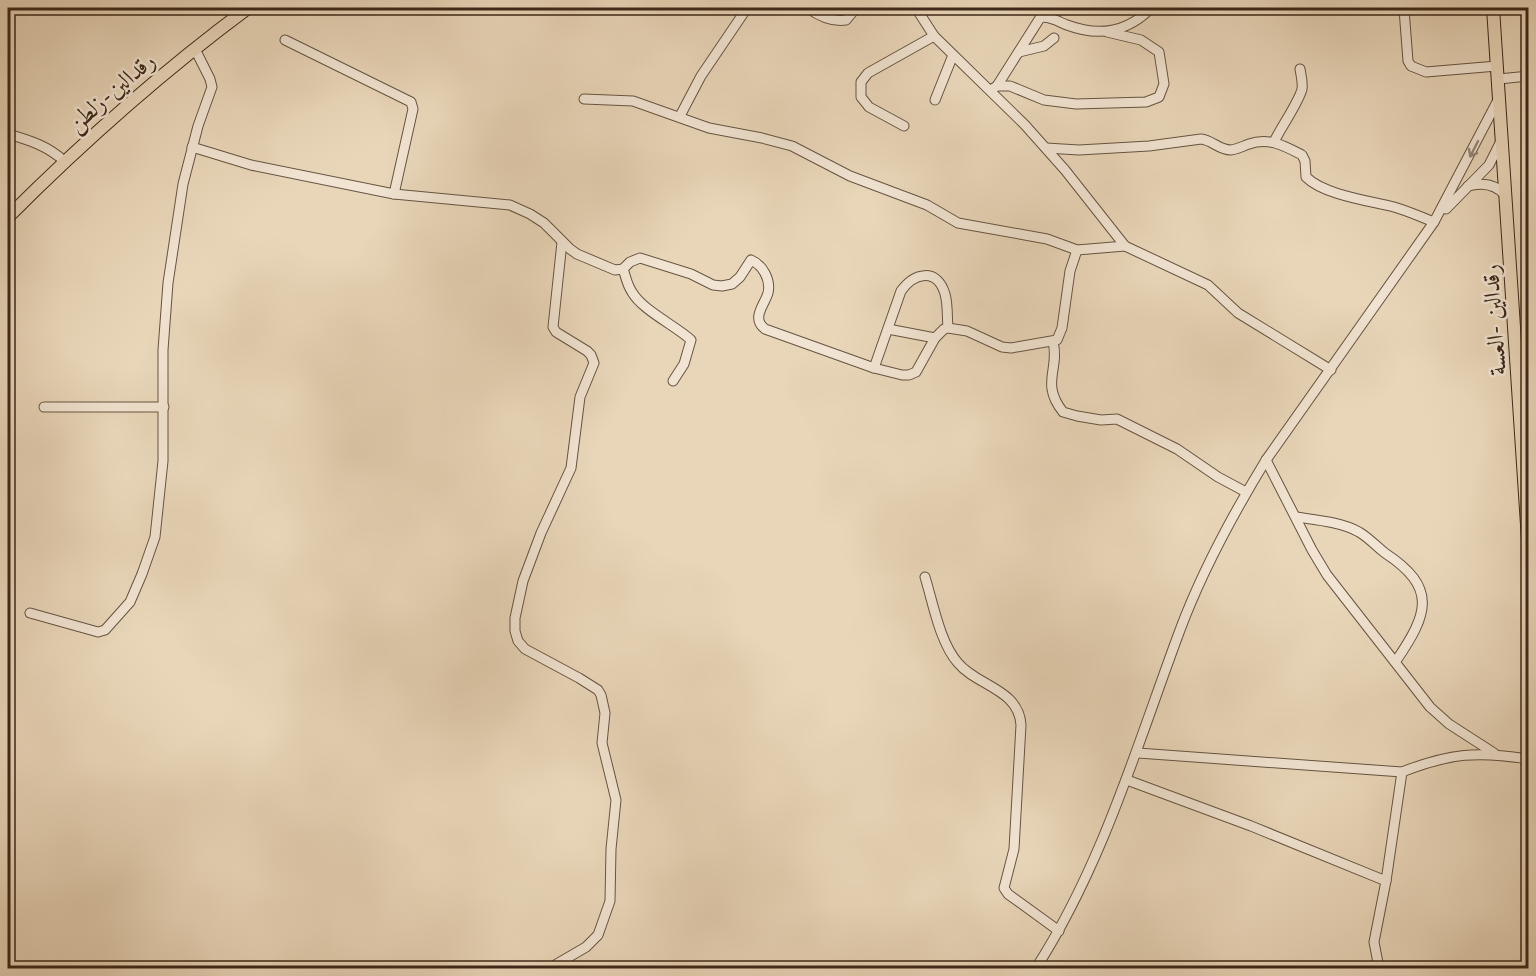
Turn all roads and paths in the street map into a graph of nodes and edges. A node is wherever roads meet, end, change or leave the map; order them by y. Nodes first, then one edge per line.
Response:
1 (248, 8) edge
2 (747, 8) edge
3 (808, 8) edge
4 (856, 8) edge
5 (916, 8) edge
6 (1151, 8) edge
7 (1493, 8) edge
8 (1404, 9) dead end
9 (1107, 32) junction
10 (934, 36) junction
11 (1054, 38) dead end
12 (285, 40) dead end
13 (195, 49) junction
14 (1019, 52) junction
15 (953, 55) junction
16 (1300, 69) dead end
17 (1498, 72) junction
18 (1528, 76) edge
19 (993, 88) junction
20 (1500, 96) junction
21 (584, 99) dead end
22 (935, 100) dead end
23 (680, 116) junction
24 (904, 126) dead end
25 (8, 134) edge
26 (1503, 137) junction
27 (1274, 142) junction
28 (192, 147) junction
29 (1045, 148) junction
30 (64, 161) junction
31 (1468, 186) junction
32 (394, 195) junction
33 (1506, 197) junction
34 (8, 217) edge
35 (1434, 222) junction
36 (562, 242) junction
37 (1125, 246) junction
38 (1077, 250) junction
39 (623, 269) junction
40 (948, 328) junction
41 (888, 329) junction
42 (935, 338) junction
43 (1053, 342) junction
44 (874, 368) junction
45 (1331, 370) junction
46 (673, 381) dead end
47 (44, 406) dead end
48 (164, 407) junction
49 (1266, 460) junction
50 (1246, 492) junction
51 (1296, 517) junction
52 (1528, 540) edge
53 (925, 578) dead end
54 (30, 613) dead end
55 (1396, 661) junction
56 (1138, 753) junction
57 (1496, 754) junction
58 (1528, 759) edge
59 (1402, 772) junction
60 (1127, 780) junction
61 (1386, 881) junction
62 (1059, 931) junction
63 (550, 969) edge
64 (1036, 969) edge
65 (1379, 969) edge

1 - 13 main road, رقدالين-زلطن
2 - 23 street
3 - 4 street
5 - 10 street
6 - 9 street
7 - 17 main road, رقدالين -العسة
8 - 17 street
9 - 14 street
9 - 19 street
10 - 15 street
10 - 24 street
11 - 14 street
12 - 32 street
13 - 28 street
13 - 30 main road, رقدالين-زلطن
14 - 19 street
15 - 19 street
15 - 22 street
16 - 27 street
17 - 18 street
17 - 20 main road, رقدالين -العسة
19 - 29 street
20 - 26 main road, رقدالين -العسة
20 -> 35 street
21 - 23 street
23 - 38 street
25 - 30 street
26 - 31 street
26 - 33 main road, رقدالين -العسة
27 - 29 street
27 - 35 street
28 - 32 street
28 - 48 street
29 - 37 street
30 - 34 main road, رقدالين-زلطن
31 - 33 street
31 - 35 street
32 - 36 street
33 - 52 main road, رقدالين -العسة
35 - 45 street
36 - 39 street
36 - 63 street
37 - 38 street
37 - 45 street
38 - 43 street
39 - 44 street
39 - 46 street
40 - 41 street
40 - 42 street
40 - 43 street
41 - 42 street
41 - 44 street
42 - 44 street
43 - 50 street
45 - 49 street
47 - 48 street
48 - 54 street
49 - 50 street
49 - 51 street
50 - 56 street
51 - 55 street
51 - 55 street
53 - 62 street
55 - 57 street
56 - 59 street
56 - 60 street
57 - 58 street
57 - 59 street
59 - 61 street
60 - 61 street
60 - 62 street
61 - 65 street
62 - 64 street

